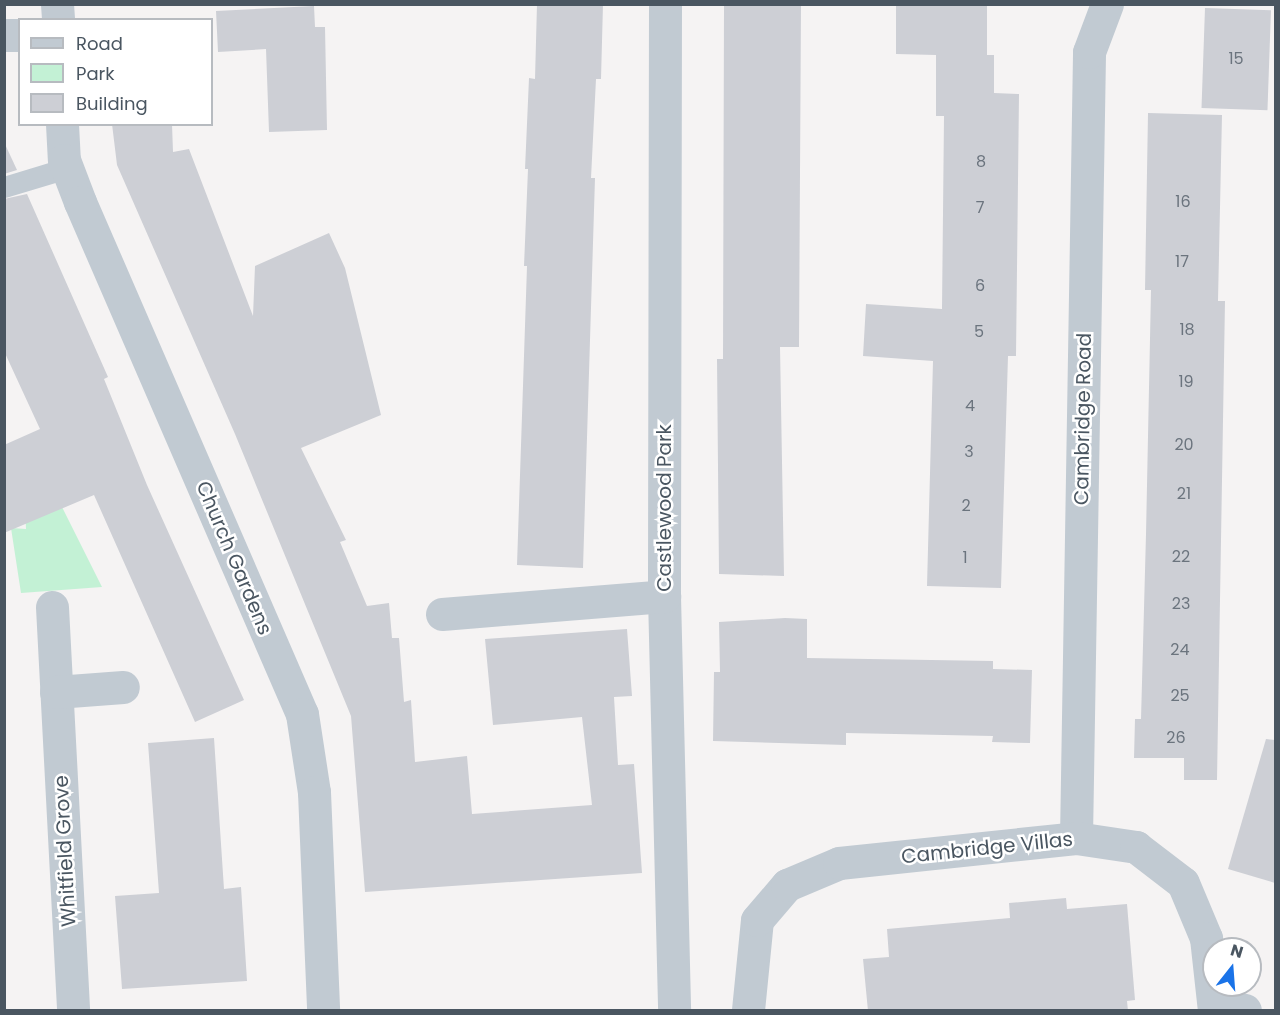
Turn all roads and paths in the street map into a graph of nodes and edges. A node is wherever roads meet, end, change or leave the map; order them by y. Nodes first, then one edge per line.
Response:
1 (665, 4) edge
2 (1107, 4) edge
3 (62, 126) edge
4 (67, 168) junction
5 (4, 187) edge
6 (664, 596) junction
7 (52, 607) dead end
8 (442, 614) dead end
9 (123, 687) dead end
10 (56, 692) junction
11 (1076, 838) junction
12 (1225, 1009) edge
13 (739, 1010) edge
14 (73, 1011) edge
15 (323, 1011) edge
16 (674, 1011) edge

1 - 6 street, Castlewood Park
2 - 11 street, Cambridge Road
3 - 4 street, Church Gardens
4 - 5 lane
4 - 15 street, Church Gardens
6 - 8 street
6 - 16 street, Castlewood Park
7 - 10 street, Whitfield Grove
9 - 10 street
10 - 14 street, Whitfield Grove
11 - 12 street, Cambridge Villas
11 - 13 street, Cambridge Villas

